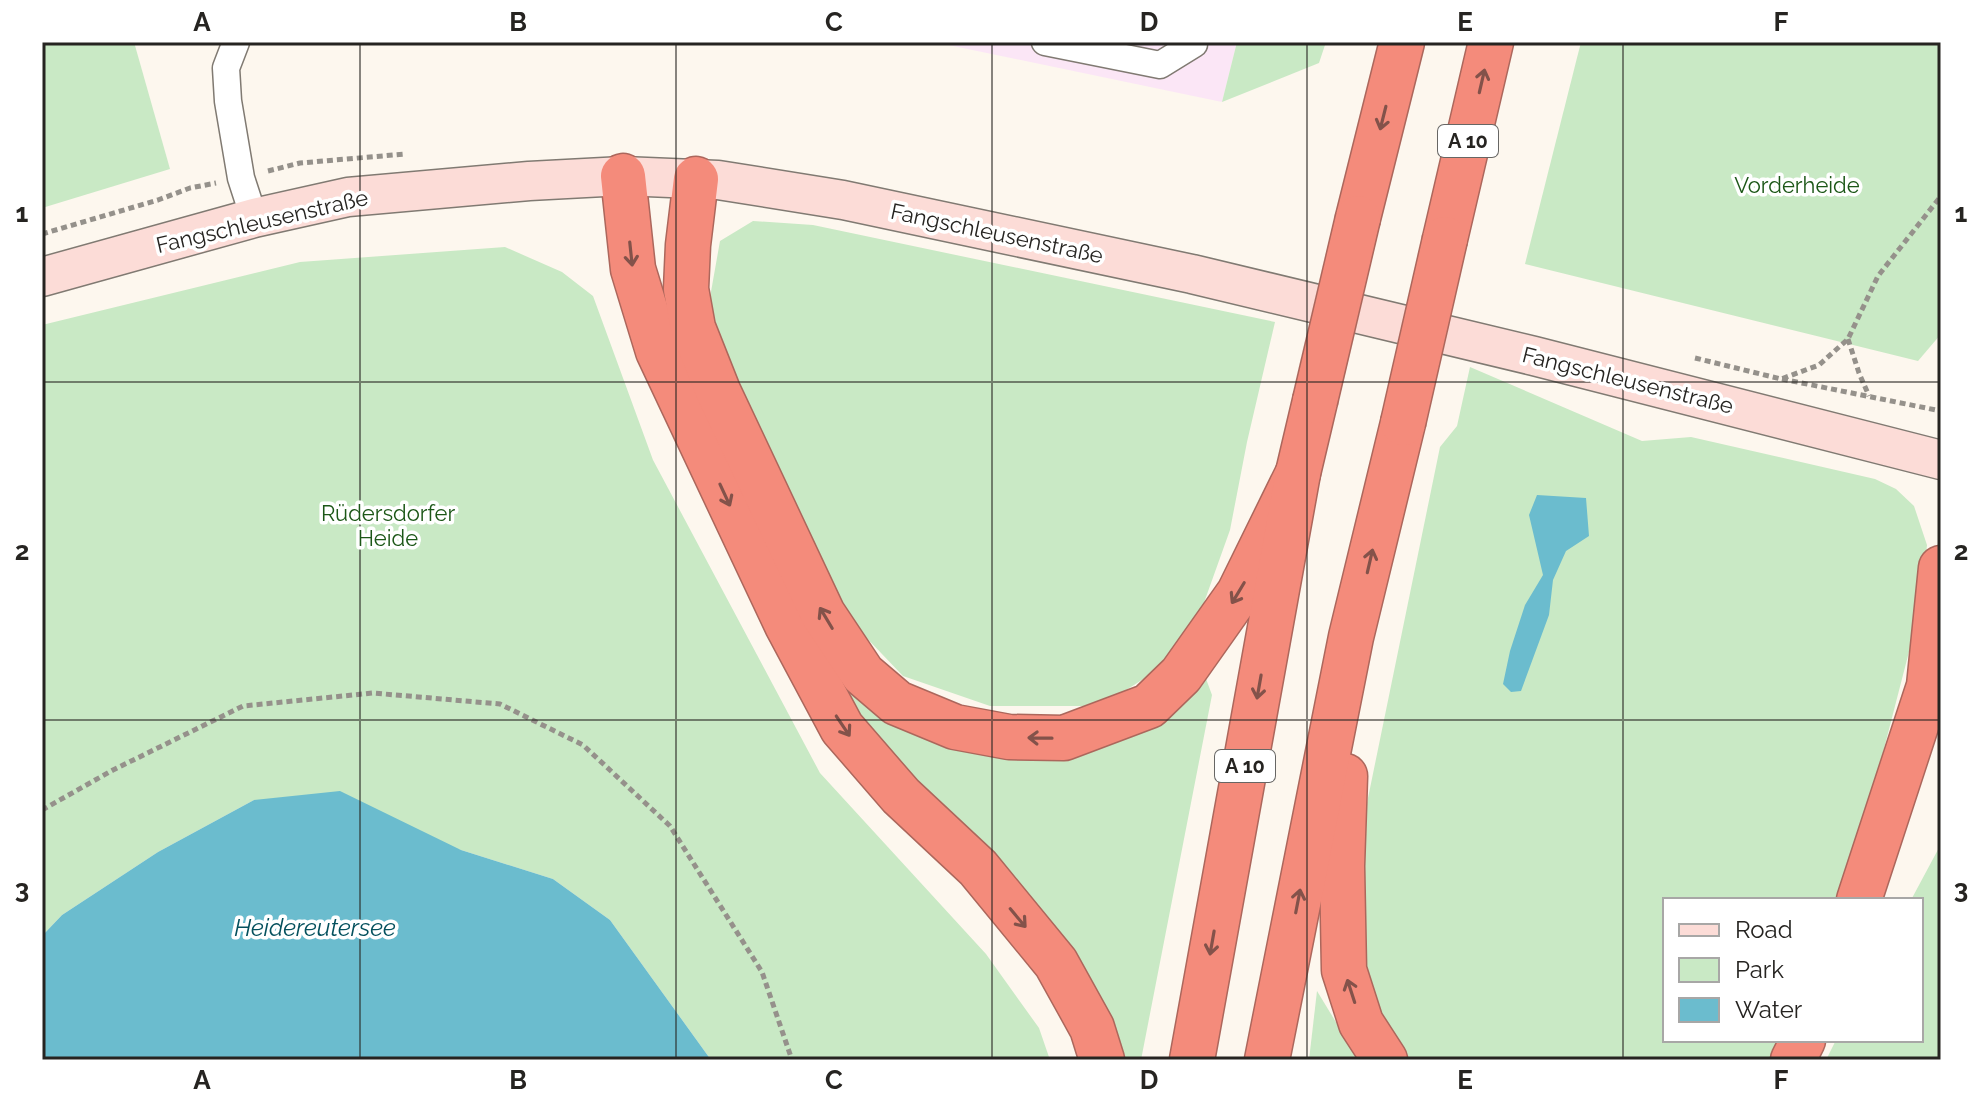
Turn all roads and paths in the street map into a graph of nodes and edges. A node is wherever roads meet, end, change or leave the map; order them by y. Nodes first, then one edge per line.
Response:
1 (236, 42) edge
2 (1045, 42) edge
3 (1194, 42) edge
4 (1402, 42) edge
5 (1491, 42) edge
6 (623, 176) junction
7 (696, 179) junction
8 (1941, 196) edge
9 (254, 218) junction
10 (42, 277) edge
11 (1781, 379) dead end
12 (1869, 396) junction
13 (1941, 411) edge
14 (1941, 460) edge
15 (1298, 473) junction
16 (1941, 568) edge
17 (1351, 637) junction
18 (1941, 699) edge
19 (42, 810) edge
20 (1860, 898) edge
21 (1872, 898) edge
22 (1802, 1042) edge
23 (792, 1060) edge
24 (1102, 1060) edge
25 (1192, 1060) edge
26 (1267, 1060) edge
27 (1385, 1060) edge
28 (1793, 1060) edge

1 - 9 street
2 - 3 street
4 -> 15 highway, A 10, bridge
17 -> 5 highway, A 10, bridge
6 - 7 main road, Fangschleusenstraße
6 - 9 main road, Fangschleusenstraße
6 -> 24 highway
7 - 14 main road, Fangschleusenstraße
15 -> 7 highway
8 - 12 path
9 - 10 main road, Fangschleusenstraße
11 - 12 path
12 - 13 path
15 -> 25 highway, A 10
16 - 20 highway
26 -> 17 highway, A 10
27 -> 17 highway
18 - 21 highway
19 - 23 path
22 - 28 highway

